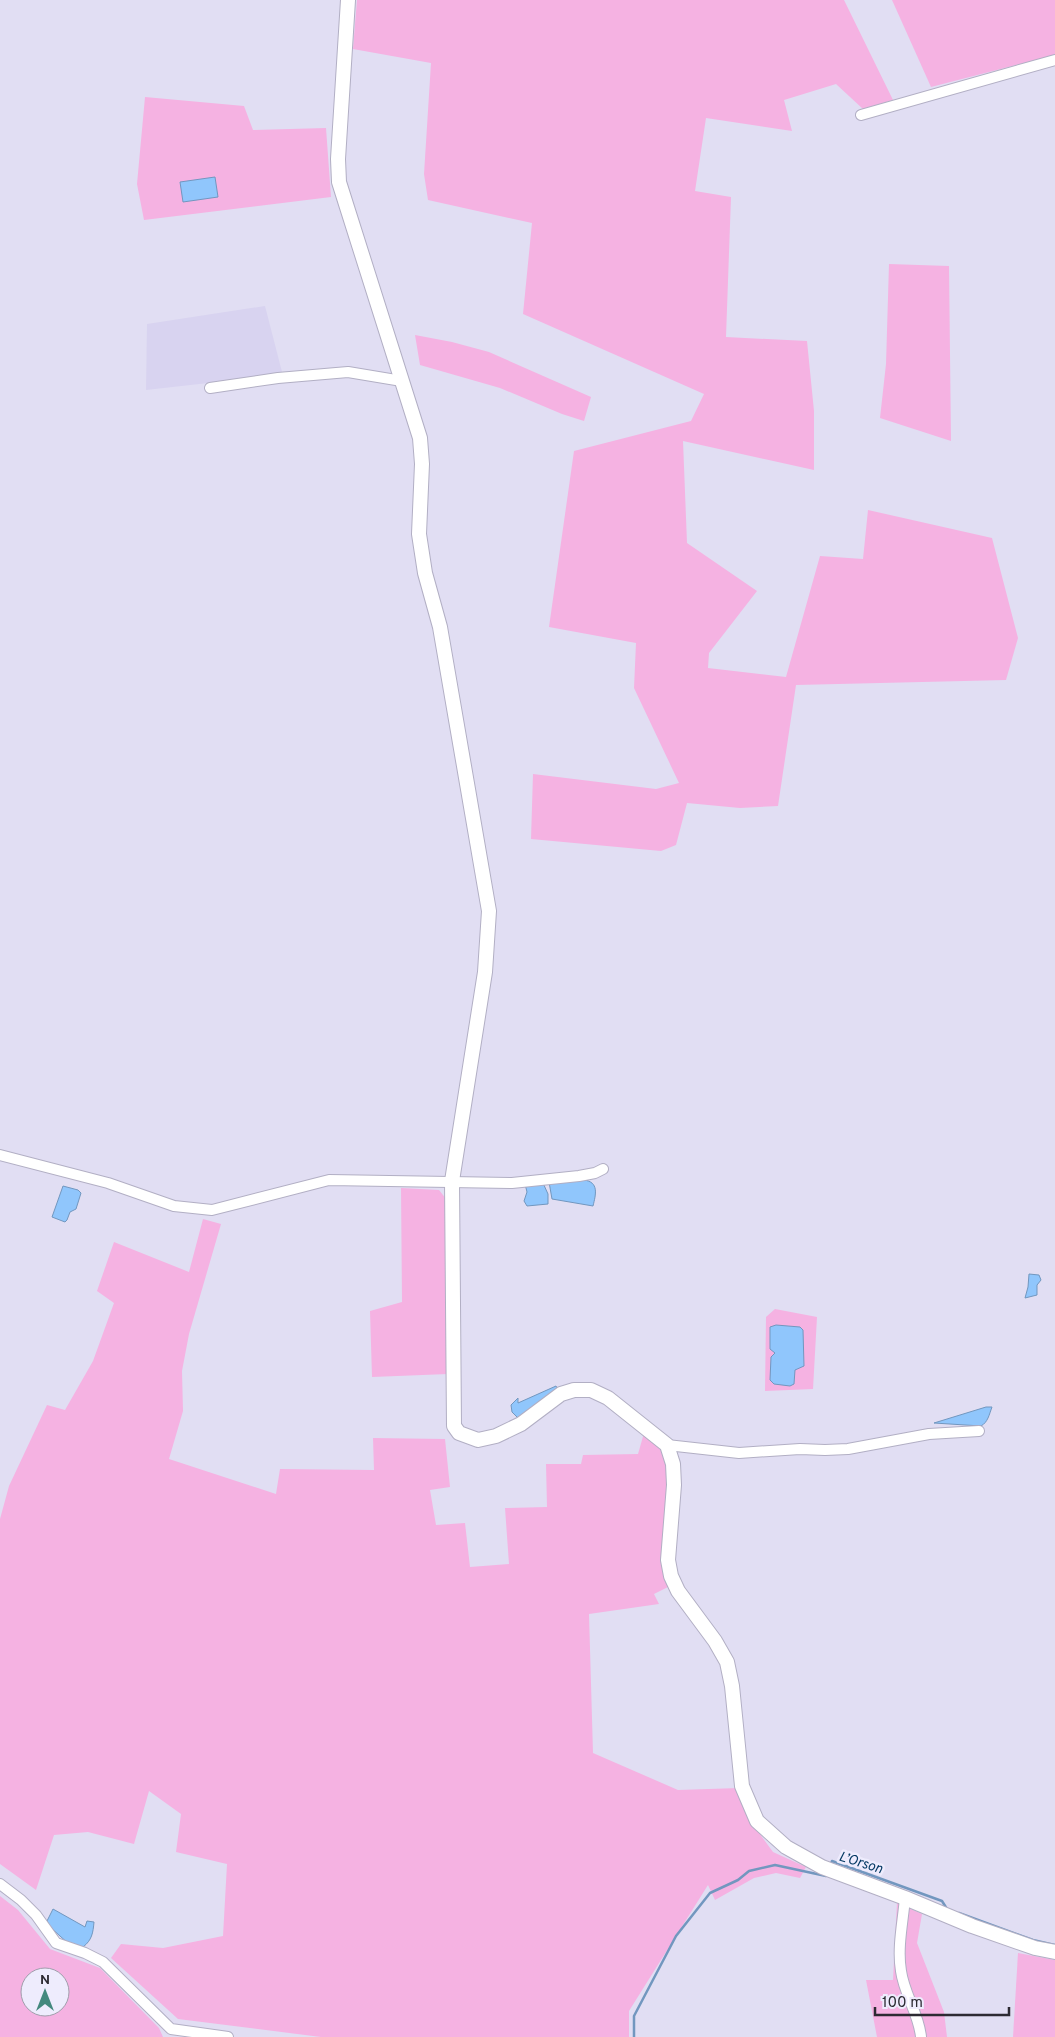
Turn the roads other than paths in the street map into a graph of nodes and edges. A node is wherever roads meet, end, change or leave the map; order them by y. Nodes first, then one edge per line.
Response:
1 (348, 0) edge
2 (1055, 60) edge
3 (861, 115) dead end
4 (402, 381) junction
5 (210, 388) dead end
6 (0, 1155) edge
7 (603, 1169) dead end
8 (452, 1181) junction
9 (979, 1431) dead end
10 (667, 1445) junction
11 (0, 1884) edge
12 (905, 1898) junction
13 (1055, 1952) edge
14 (171, 2033) edge
15 (228, 2037) edge
16 (921, 2037) edge

1 - 4 street
2 - 3 street
4 - 5 street
4 - 8 street
6 - 8 street
7 - 8 street
8 - 10 street
9 - 10 street
10 - 12 street
11 - 14 street
12 - 13 street
12 - 16 street
14 - 15 street

